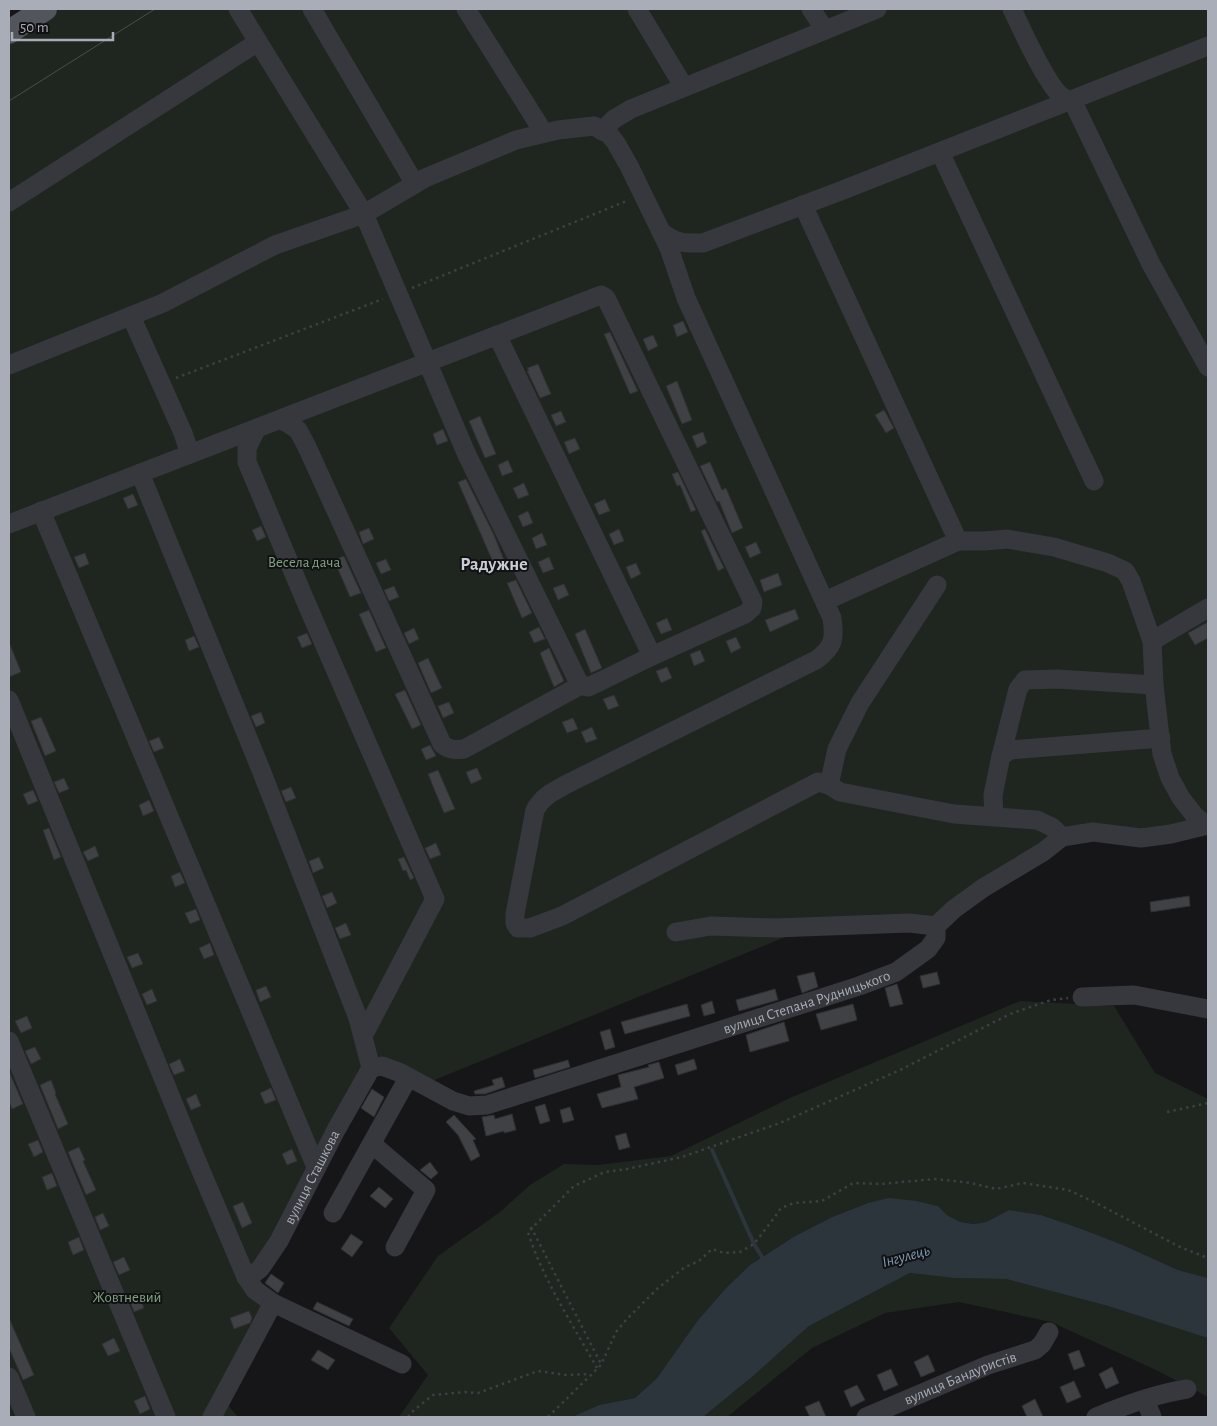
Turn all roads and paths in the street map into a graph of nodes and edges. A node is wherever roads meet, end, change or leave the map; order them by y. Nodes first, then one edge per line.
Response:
1 (45, 9) edge
2 (238, 9) edge
3 (312, 9) edge
4 (466, 9) edge
5 (637, 9) edge
6 (811, 9) edge
7 (878, 9) edge
8 (1012, 9) edge
9 (825, 30) junction
10 (9, 32) edge
11 (258, 42) junction
12 (1208, 46) edge
13 (684, 88) junction
14 (1072, 100) junction
15 (602, 131) junction
16 (544, 133) junction
17 (940, 152) junction
18 (415, 184) junction
19 (9, 202) edge
20 (803, 205) junction
21 (364, 214) junction
22 (661, 232) junction
23 (131, 316) junction
24 (497, 335) junction
25 (428, 363) junction
26 (9, 365) edge
27 (1208, 368) edge
28 (281, 419) junction
29 (257, 428) junction
30 (190, 454) junction
31 (140, 474) junction
32 (1094, 481) dead end
33 (41, 512) junction
34 (9, 524) edge
35 (958, 541) junction
36 (937, 585) dead end
37 (825, 601) junction
38 (1208, 608) edge
39 (1152, 641) junction
40 (652, 656) junction
41 (581, 685) junction
42 (1154, 685) junction
43 (9, 700) edge
44 (1161, 738) junction
45 (1001, 756) junction
46 (829, 785) junction
47 (994, 818) junction
48 (1207, 825) edge
49 (1062, 837) junction
50 (936, 926) junction
51 (676, 932) dead end
52 (1082, 997) joint
53 (1208, 1009) edge
54 (363, 1036) junction
55 (9, 1041) edge
56 (371, 1068) junction
57 (408, 1078) junction
58 (1208, 1103) edge
59 (1167, 1112) dead end
60 (372, 1144) junction
61 (316, 1167) junction
62 (333, 1213) dead end
63 (531, 1227) junction
64 (395, 1246) dead end
65 (1208, 1258) edge
66 (246, 1277) junction
67 (273, 1303) junction
68 (1049, 1332) dead end
69 (402, 1364) dead end
70 (601, 1365) junction
71 (598, 1368) junction
72 (591, 1374) junction
73 (9, 1377) edge
74 (1187, 1389) dead end
75 (1145, 1399) junction
76 (26, 1417) edge
77 (166, 1417) edge
78 (212, 1417) edge
79 (408, 1417) edge
80 (548, 1417) edge
81 (866, 1417) edge
82 (1096, 1417) edge
83 (1152, 1417) edge

1 - 10 main road
2 - 11 street
3 - 18 street
4 - 16 street
5 - 13 street
6 - 9 street
7 - 9 street
8 - 14 street
9 - 13 street
11 - 19 street
11 - 21 street
12 - 14 street
13 - 15 street
14 - 17 street
14 - 27 street
15 - 16 street
15 - 22 street
16 - 18 street
17 - 20 street
17 - 32 street
18 - 21 street
20 - 22 street
20 - 35 street
21 - 23 street
21 - 25 street
22 - 37 street
23 - 26 street
23 - 30 street
24 - 25 street
24 - 40 street
24 - 40 street
25 - 28 street
25 - 41 street
28 - 29 street
28 - 41 street
29 - 30 street
29 - 54 street
30 - 31 street
31 - 33 street
31 - 54 street
33 - 34 street
33 - 61 street
35 - 37 street
35 - 39 street
36 - 46 street
37 - 46 street
38 - 39 street
39 - 42 street
40 - 41 street
42 - 44 street
42 - 45 street
43 - 66 street
44 - 45 street
44 - 48 street
45 - 47 street
46 - 47 street
47 - 49 street
48 - 49 street, вулиця Степана Рудницького
49 - 50 street, вулиця Степана Рудницького
50 - 51 street
50 - 57 street, вулиця Степана Рудницького
52 - 53 street
52 - 63 path
54 - 56 street
55 - 77 street
56 - 57 street, вулиця Степана Рудницького
56 - 61 street, вулиця Сташкова
57 - 60 street
58 - 59 path
60 - 62 street
60 - 64 street
61 - 66 street, вулиця Сташкова
63 - 70 path
63 - 71 path
65 - 70 path
66 - 67 street
67 - 69 street
67 - 78 street
68 - 81 street, вулиця Бандуристів
70 - 71 path
71 - 72 path
72 - 79 path
72 - 80 path
73 - 76 street
74 - 75 street
75 - 82 street
75 - 83 street

